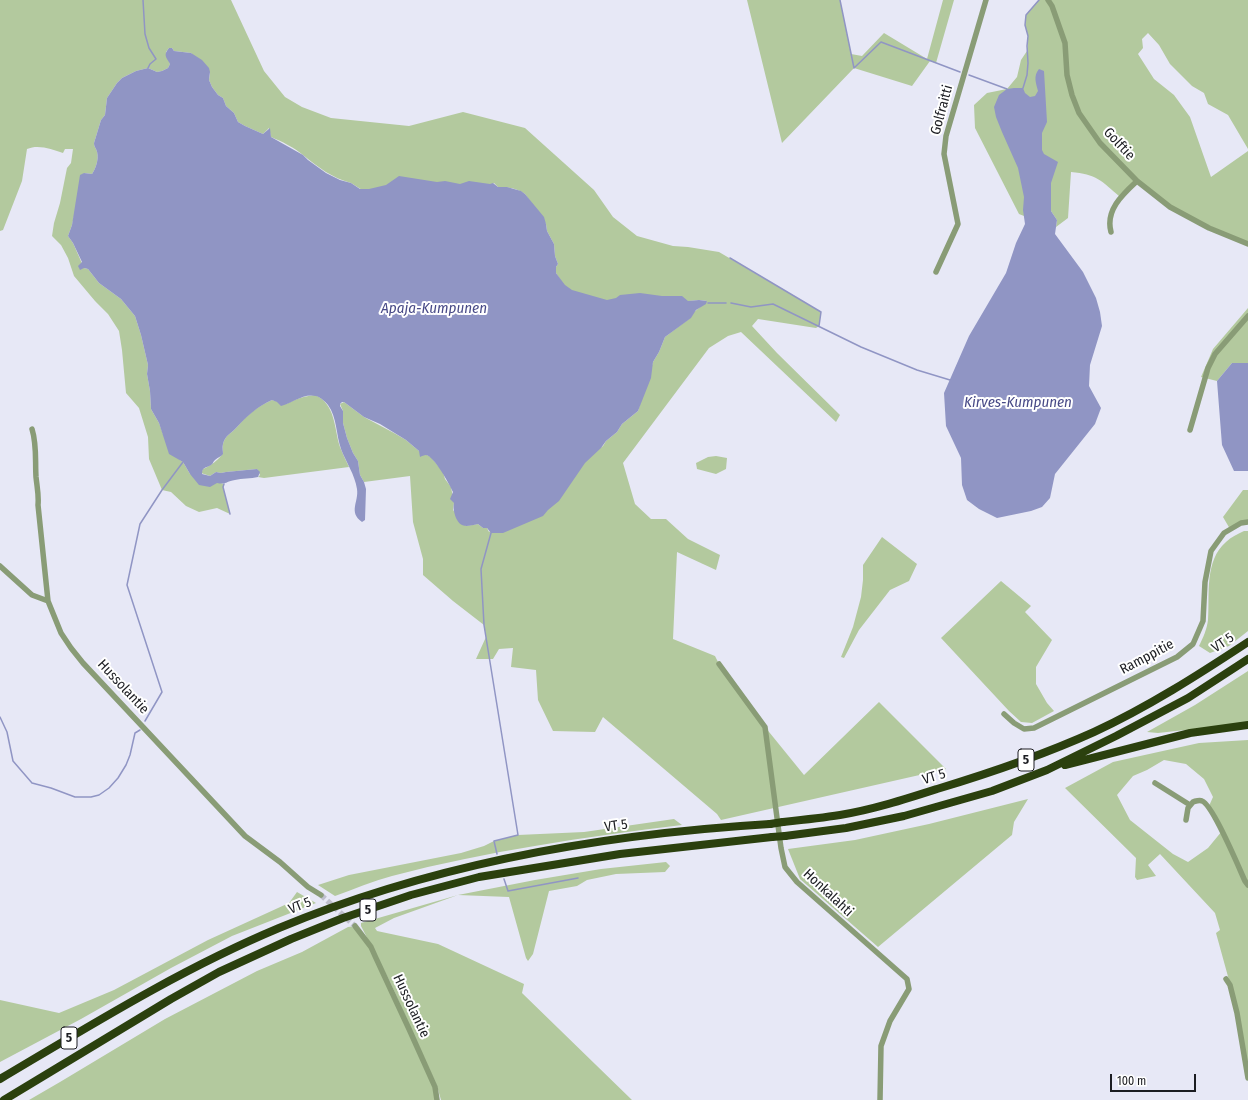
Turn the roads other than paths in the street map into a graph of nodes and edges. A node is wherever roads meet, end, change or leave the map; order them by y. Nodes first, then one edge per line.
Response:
1 (986, 0) edge
2 (1048, 0) edge
3 (1137, 181) junction
4 (1111, 232) dead end
5 (1248, 244) edge
6 (936, 272) dead end
7 (1248, 316) edge
8 (32, 429) dead end
9 (1190, 430) dead end
10 (1248, 522) edge
11 (0, 566) edge
12 (48, 601) junction
13 (1248, 642) edge
14 (1248, 660) edge
15 (719, 664) dead end
16 (1004, 714) dead end
17 (1248, 725) edge
18 (1047, 770) junction
19 (1155, 783) dead end
20 (1190, 805) junction
21 (1186, 820) dead end
22 (1248, 885) edge
23 (321, 895) tunnel mouth
24 (355, 926) tunnel mouth
25 (1226, 979) dead end
26 (1248, 1078) edge
27 (0, 1079) edge
28 (4, 1100) edge
29 (437, 1100) edge
30 (880, 1100) edge

1 - 6 street, Golfraitti
2 - 3 street, Golftie
3 - 4 street
3 - 5 street, Golftie
7 - 9 street
8 - 12 street, Hussolantie
10 - 16 street, Ramppitie
11 - 12 street
12 - 23 street, Hussolantie
13 - 27 highway, VT 5 / 5, bridge
14 - 18 highway, VT 5 / 5
15 - 30 street, Honkalahti
17 - 18 highway
18 - 28 highway, VT 5 / 5, bridge
19 - 20 street
20 - 21 street
20 - 22 street
24 - 29 street, Hussolantie
25 - 26 street

